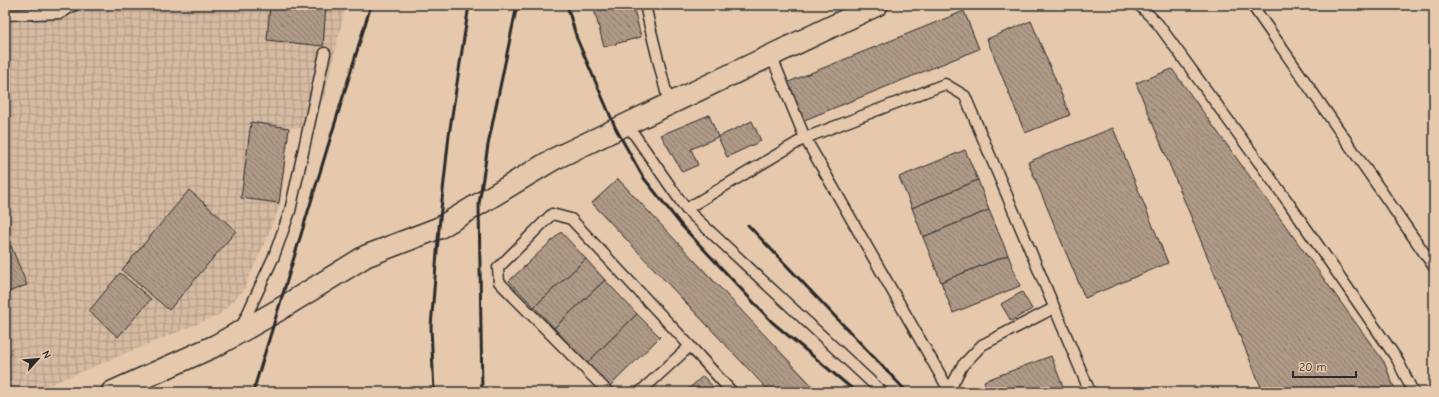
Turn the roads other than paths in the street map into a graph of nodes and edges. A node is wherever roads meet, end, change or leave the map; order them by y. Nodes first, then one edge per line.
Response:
1 (74, 5) edge
2 (646, 5) edge
3 (877, 5) edge
4 (1139, 5) edge
5 (1252, 5) edge
6 (5, 15) edge
7 (325, 54) dead end
8 (771, 56) junction
9 (669, 104) junction
10 (627, 124) junction
11 (805, 138) junction
12 (686, 209) junction
13 (1434, 267) edge
14 (1054, 308) junction
15 (238, 333) junction
16 (690, 346) junction
17 (949, 391) edge
18 (112, 392) edge
19 (608, 392) edge
20 (640, 392) edge
21 (732, 392) edge
22 (882, 392) edge
23 (1090, 392) edge
24 (1413, 392) edge

1 - 6 lane
2 - 9 lane
3 - 8 street
4 - 24 lane
5 - 13 lane
7 - 15 lane
8 - 9 street
8 - 11 lane
9 - 10 street
10 - 12 lane
10 - 15 street
11 - 12 lane
11 - 14 lane
11 - 17 lane
12 - 22 lane
14 - 17 lane
14 - 23 lane
15 - 18 street
16 - 19 lane
16 - 20 lane
16 - 21 lane

